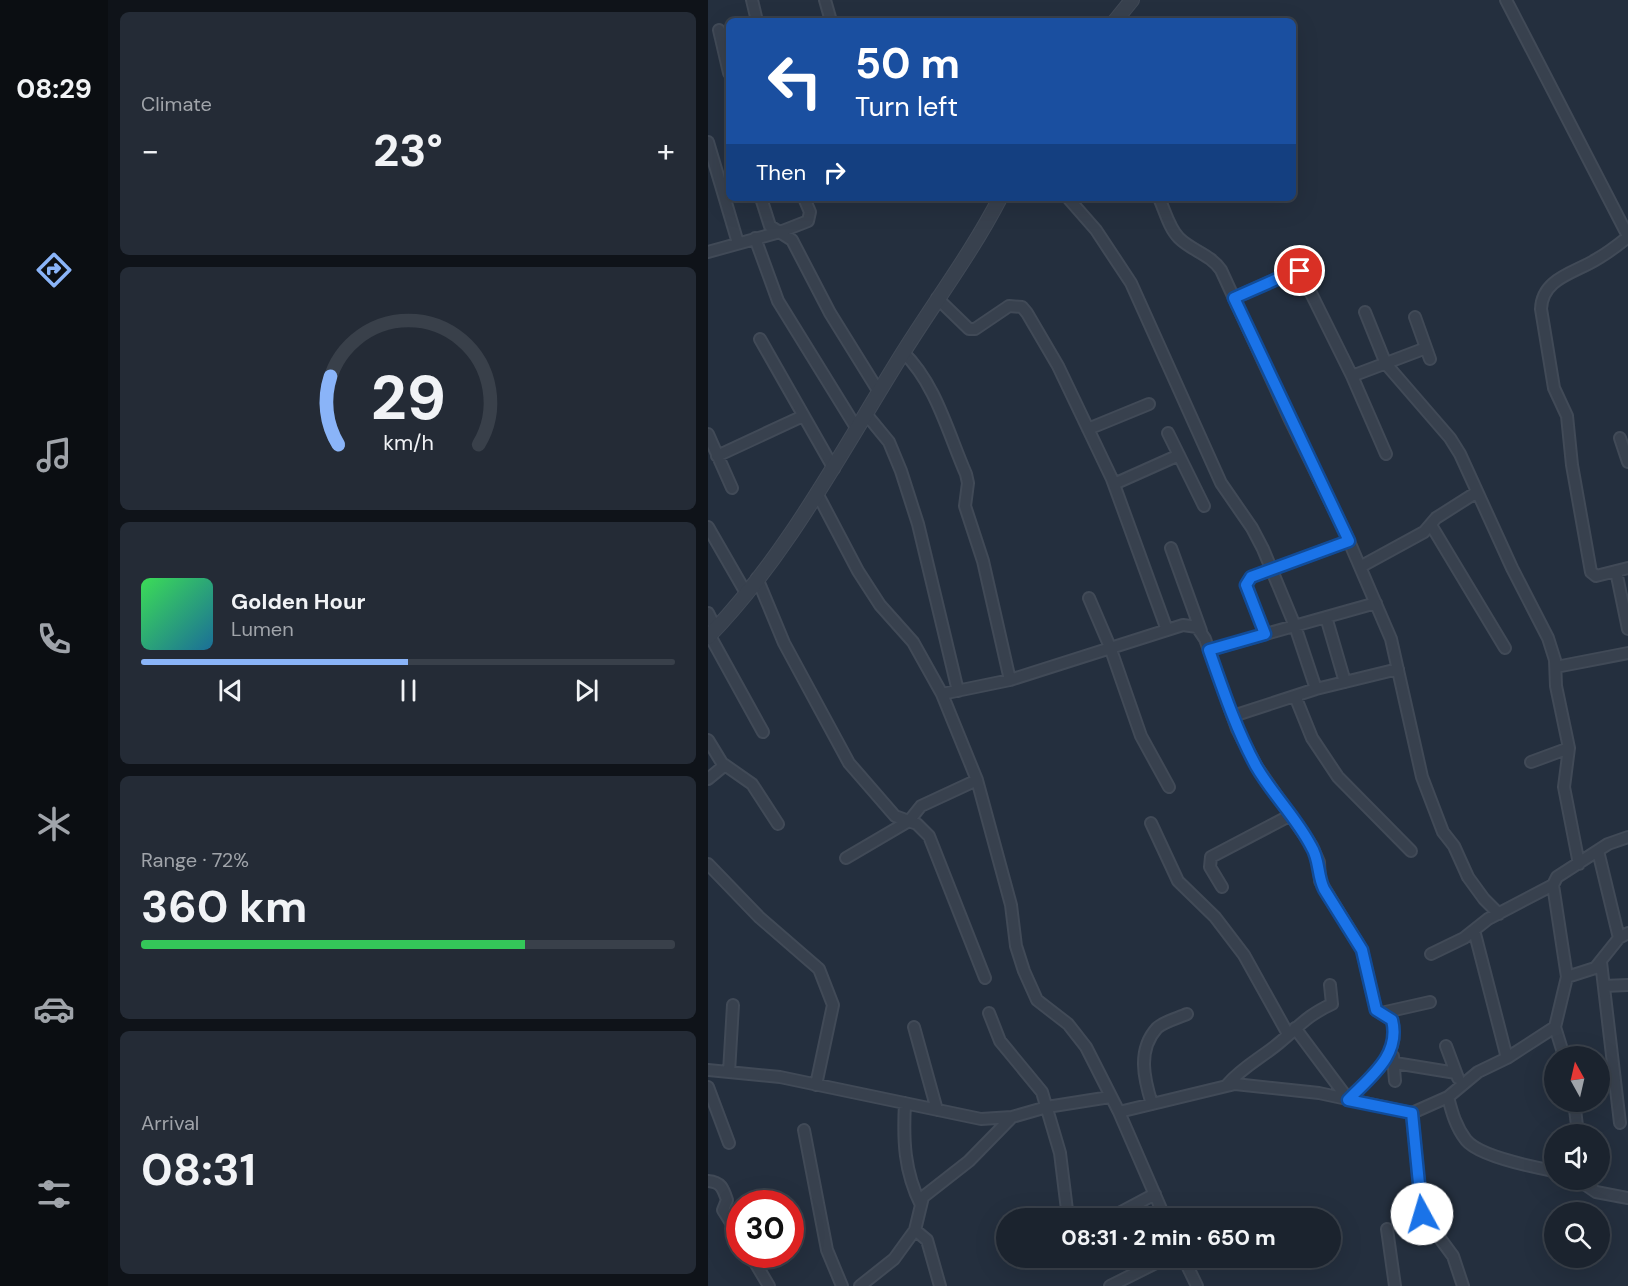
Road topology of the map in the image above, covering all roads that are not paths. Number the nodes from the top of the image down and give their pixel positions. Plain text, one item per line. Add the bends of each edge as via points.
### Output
1 (752, 0) edge
2 (825, 0) edge
3 (1132, 0) edge
4 (1506, 0) edge
5 (756, 18) edge
6 (830, 18) edge
7 (1117, 18) edge
8 (719, 30) dead end
9 (726, 60) edge
10 (708, 142) edge
11 (762, 201) edge
12 (805, 201) edge
13 (998, 201) edge
14 (1071, 201) edge
15 (1160, 201) edge
16 (1624, 221) edge
17 (780, 232) junction
18 (1628, 237) edge
19 (755, 238) junction
20 (738, 243) junction
21 (708, 252) edge
22 (937, 298) junction
23 (1234, 298) junction
24 (1365, 312) dead end
25 (1415, 317) dead end
26 (760, 339) dead end
27 (1426, 348) junction
28 (903, 352) junction
29 (1430, 359) dead end
30 (1386, 364) junction
31 (1352, 375) junction
32 (879, 392) junction
33 (1149, 404) dead end
34 (866, 414) junction
35 (803, 416) junction
36 (857, 429) junction
37 (1088, 429) junction
38 (1168, 433) dead end
39 (708, 434) edge
40 (1620, 438) dead end
41 (1179, 454) junction
42 (1386, 454) dead end
43 (717, 456) junction
44 (1628, 462) edge
45 (834, 469) junction
46 (1114, 484) junction
47 (732, 488) dead end
48 (1477, 492) junction
49 (818, 495) junction
50 (1204, 506) dead end
51 (1431, 525) junction
52 (708, 527) edge
53 (1349, 541) junction
54 (1171, 548) dead end
55 (1360, 567) junction
56 (1628, 568) edge
57 (1272, 570) junction
58 (1616, 571) junction
59 (757, 578) junction
60 (746, 593) junction
61 (1089, 598) dead end
62 (1376, 603) junction
63 (708, 613) edge
64 (1326, 617) junction
65 (1295, 626) junction
66 (1628, 629) edge
67 (1167, 630) junction
68 (1201, 632) junction
69 (711, 634) edge
70 (1265, 634) junction
71 (1110, 647) junction
72 (1504, 648) dead end
73 (1209, 650) junction
74 (1628, 653) edge
75 (1556, 667) junction
76 (1398, 669) junction
77 (1010, 680) junction
78 (1345, 682) junction
79 (1316, 689) junction
80 (958, 691) junction
81 (942, 694) junction
82 (1295, 696) junction
83 (1233, 716) junction
84 (763, 732) dead end
85 (708, 740) edge
86 (1569, 748) junction
87 (1531, 762) dead end
88 (726, 765) junction
89 (708, 779) edge
90 (977, 780) junction
91 (1169, 787) dead end
92 (1291, 815) junction
93 (909, 821) junction
94 (1151, 823) dead end
95 (778, 824) dead end
96 (1628, 837) edge
97 (1411, 851) dead end
98 (1598, 851) junction
99 (846, 858) dead end
100 (708, 864) edge
101 (1579, 864) junction
102 (1553, 885) junction
103 (1222, 887) dead end
104 (1499, 914) junction
105 (1474, 930) junction
106 (1623, 936) edge
107 (1431, 954) dead end
108 (1601, 962) junction
109 (1567, 977) junction
110 (985, 978) dead end
111 (1330, 985) dead end
112 (1628, 985) edge
113 (1604, 986) junction
114 (1430, 1002) dead end
115 (733, 1005) dead end
116 (988, 1013) dead end
117 (1381, 1013) junction
118 (1186, 1014) dead end
119 (914, 1027) dead end
120 (1555, 1027) junction
121 (1291, 1031) junction
122 (1446, 1046) dead end
123 (1561, 1046) edge
124 (1392, 1050) junction
125 (1507, 1058) junction
126 (1395, 1063) junction
127 (708, 1070) edge
128 (729, 1072) junction
129 (1458, 1079) junction
130 (1395, 1081) dead end
131 (816, 1085) junction
132 (1227, 1086) junction
133 (708, 1087) edge
134 (1110, 1097) junction
135 (1448, 1097) junction
136 (1348, 1100) junction
137 (905, 1103) junction
138 (1152, 1104) junction
139 (1047, 1107) junction
140 (937, 1110) junction
141 (1119, 1112) junction
142 (1412, 1113) junction
143 (1012, 1117) junction
144 (1620, 1123) dead end
145 (804, 1130) dead end
146 (729, 1143) dead end
147 (1544, 1169) edge
148 (708, 1181) edge
149 (1593, 1190) edge
150 (1155, 1194) junction
151 (1628, 1197) edge
152 (726, 1198) edge
153 (921, 1205) junction
154 (1067, 1208) edge
155 (1129, 1208) edge
156 (1161, 1208) edge
157 (1387, 1229) dead end
158 (915, 1230) junction
159 (758, 1268) edge
160 (1147, 1268) edge
161 (1188, 1268) edge
162 (1115, 1285) edge
163 (769, 1286) edge
164 (842, 1286) edge
165 (860, 1286) edge
166 (940, 1286) edge
167 (1197, 1286) edge
168 (1395, 1286) edge
169 (1462, 1286) edge

1 - 5 street
2 - 6 street
3 - 7 street
4 - 16 street
8 - 9 street
10 - 20 street
11 - 17 street via 770,226
12 - 17 street via 810,212 808,221
13 - 22 street
14 - 57 street via 1122,266 1221,483 1252,528
15 - 23 street via 1179,238 1216,262
16 - 18 street
17 - 19 street
17 - 32 street via 792,240 830,313
18 - 58 street via 1597,260 1560,277 1541,298 1554,388 1567,416 1591,572 1596,576
19 - 20 street
19 - 36 street via 778,301
20 - 21 street
22 - 28 street
22 - 37 street via 969,329 1010,306 1022,307 1058,366
23 - 31 street via 1300,271
23 - 53 street
24 - 30 street
25 - 27 street
26 - 35 street
27 - 29 street
27 - 30 street
28 - 32 street
28 - 77 street via 927,381 966,474 965,506
30 - 31 street
30 - 48 street via 1450,438
31 - 42 street
32 - 34 street
33 - 37 street
34 - 36 street
34 - 80 street via 889,442 901,471 918,524
35 - 43 street
35 - 45 street
36 - 45 street
37 - 46 street
38 - 41 street
39 - 43 street
40 - 44 street
41 - 46 street
41 - 50 street
43 - 47 street
45 - 49 street
46 - 67 street
48 - 51 street
48 - 75 street via 1548,638
49 - 59 street
49 - 81 street via 858,571 880,605 914,642
51 - 55 street
51 - 72 street
52 - 60 street
53 - 55 street
53 - 57 street
54 - 68 street
55 - 62 street
56 - 58 street
57 - 65 street
57 - 70 street via 1251,577 1246,585
58 - 66 street
59 - 60 street
59 - 93 street via 784,643 849,762 895,816
60 - 69 street
61 - 71 street
62 - 64 street
62 - 76 street
63 - 69 street
64 - 65 street
64 - 78 street
65 - 70 street
65 - 79 street
67 - 68 street via 1192,625
67 - 71 street
68 - 73 street
69 - 84 street
70 - 73 street
71 - 77 street
71 - 91 street via 1141,736
73 - 83 street
74 - 75 street
75 - 86 street
76 - 78 street
76 - 104 street via 1422,777 1443,832 1468,877
77 - 80 street
78 - 79 street
79 - 82 street
80 - 81 street
81 - 90 street
82 - 83 street
82 - 97 street via 1312,738 1338,777
83 - 92 street via 1257,767
85 - 88 street
86 - 87 street
86 - 101 street via 1564,787
88 - 89 street
88 - 95 street via 752,784
90 - 93 street via 921,806
90 - 134 street via 1011,905 1023,971 1037,1000 1078,1036
92 - 103 street via 1211,857 1210,867
92 - 117 street via 1319,862 1324,889 1362,950 1374,1002
93 - 99 street
93 - 110 street via 929,836
94 - 121 street via 1178,881 1215,917 1244,955
96 - 98 street
98 - 101 street
98 - 106 street
100 - 131 street via 759,917 819,969 833,1005
101 - 102 street via 1557,877
102 - 104 street
102 - 109 street
104 - 105 street
105 - 107 street
105 - 125 street
106 - 108 street
108 - 109 street via 1595,968
108 - 113 street
109 - 120 street
111 - 121 street via 1332,1004 1308,1016
112 - 113 street
113 - 144 street
114 - 117 street
115 - 128 street
116 - 139 street via 1000,1041 1042,1092
117 - 124 street via 1392,1020
118 - 138 street via 1158,1027 1145,1050 1143,1077
119 - 140 street
120 - 123 street
120 - 125 street
121 - 132 street via 1240,1070
121 - 136 street
122 - 129 street
124 - 126 street
124 - 136 street
125 - 129 street
126 - 129 street
126 - 130 street
127 - 128 street
128 - 131 street
129 - 135 street
131 - 137 street
132 - 136 street via 1319,1093
132 - 138 street
133 - 146 street
134 - 139 street
134 - 141 street
135 - 142 street
135 - 147 street via 1454,1119 1468,1142 1515,1164
136 - 142 street
137 - 140 street
137 - 153 street via 904,1156
138 - 141 street
139 - 143 street
139 - 154 street via 1060,1153
140 - 143 street via 981,1119
141 - 150 street
142 - 169 street via 1422,1214 1453,1256
143 - 153 street via 969,1161 922,1197
145 - 164 street via 826,1250
148 - 152 street via 721,1185
149 - 151 street
150 - 155 street
150 - 156 street
153 - 158 street
157 - 168 street
158 - 165 street via 894,1259
158 - 166 street via 927,1240
159 - 163 street
160 - 162 street
161 - 167 street

